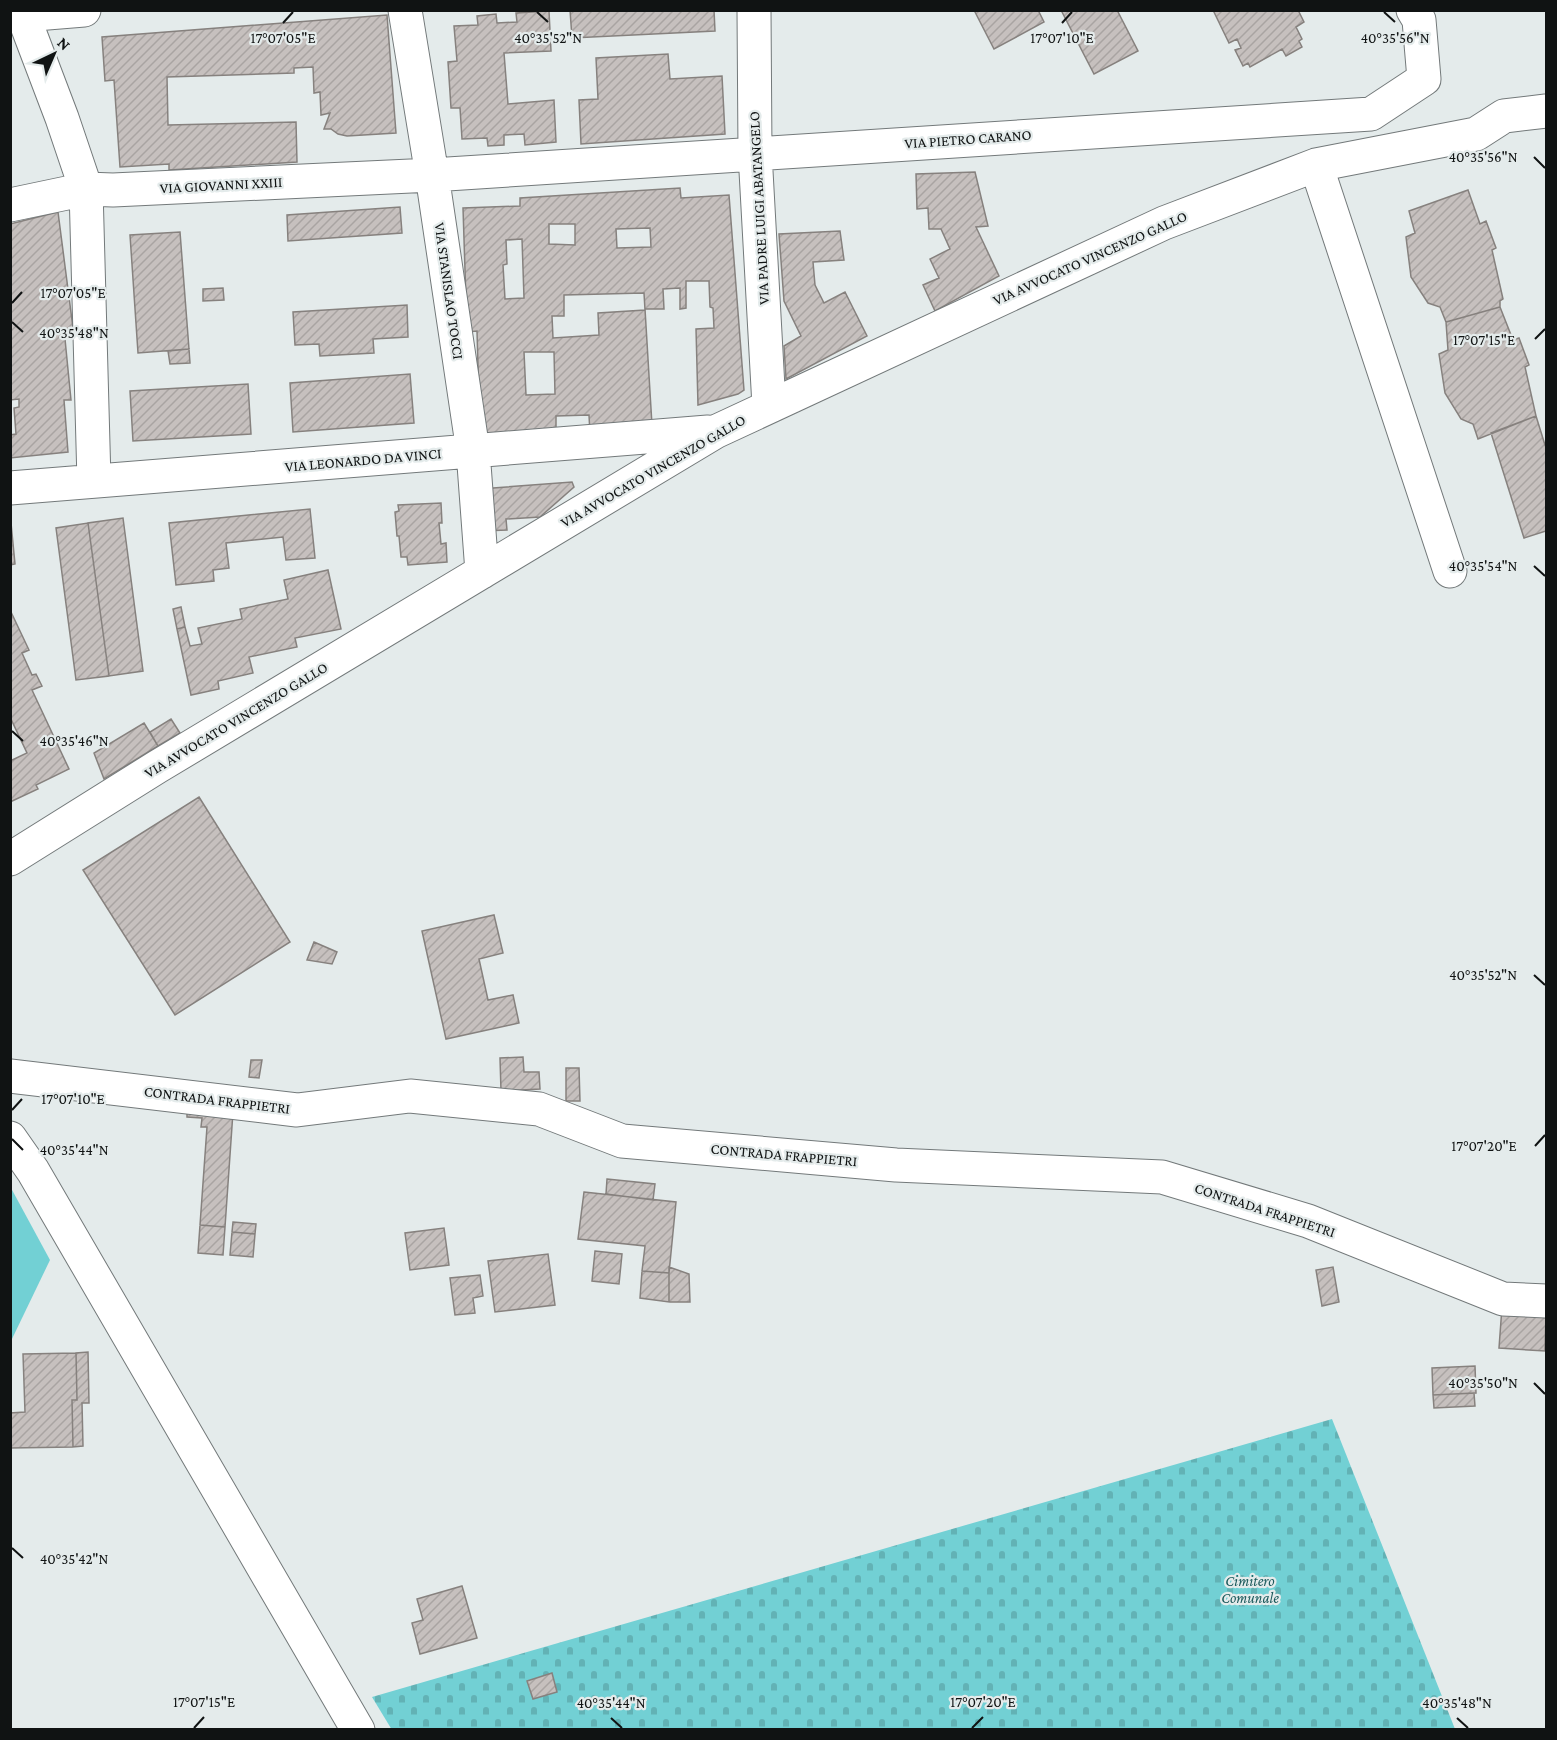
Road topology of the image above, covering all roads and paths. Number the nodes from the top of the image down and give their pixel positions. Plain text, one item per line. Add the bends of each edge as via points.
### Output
1 (84, 10) edge
2 (405, 10) edge
3 (754, 10) edge
4 (1413, 10) edge
5 (22, 13) edge
6 (1546, 111) edge
7 (755, 153) junction
8 (1316, 165) junction
9 (432, 175) junction
10 (86, 189) junction
11 (10, 204) edge
12 (769, 406) junction
13 (715, 432) junction
14 (472, 451) junction
15 (94, 481) junction
16 (10, 488) edge
17 (1450, 571) dead end
18 (482, 572) junction
19 (10, 859) edge
20 (10, 1076) edge
21 (10, 1138) edge
22 (1546, 1301) edge
23 (358, 1730) edge

1 - 5 street
2 - 9 street, VIA STANISLAO TOCCI
3 - 7 street, VIA PADRE LUIGI ABATANGELO
4 - 7 street, VIA PIETRO CARANO via 1419,20 1424,79 1371,114
5 - 10 street
6 - 8 street, VIA AVVOCATO VINCENZO GALLO via 1504,116 1476,134
7 - 9 street, VIA PIETRO CARANO
7 - 12 street, VIA PADRE LUIGI ABATANGELO
8 - 12 street, VIA AVVOCATO VINCENZO GALLO via 1164,223
8 - 17 street
9 - 10 street, VIA GIOVANNI XXIII
9 - 14 street, VIA STANISLAO TOCCI
10 - 11 street, VIA GIOVANNI XXIII
10 - 15 street
12 - 13 street, VIA AVVOCATO VINCENZO GALLO
13 - 14 street, VIA LEONARDO DA VINCI
13 - 18 street, VIA AVVOCATO VINCENZO GALLO
14 - 15 street, VIA LEONARDO DA VINCI
14 - 18 street, VIA STANISLAO TOCCI
15 - 16 street, VIA LEONARDO DA VINCI
18 - 19 street, VIA AVVOCATO VINCENZO GALLO
20 - 22 street, CONTRADA FRAPPIETRI via 297,1110 410,1096 539,1109 622,1141 896,1165 1162,1177 1308,1221 1503,1299
21 - 23 street via 33,1171

